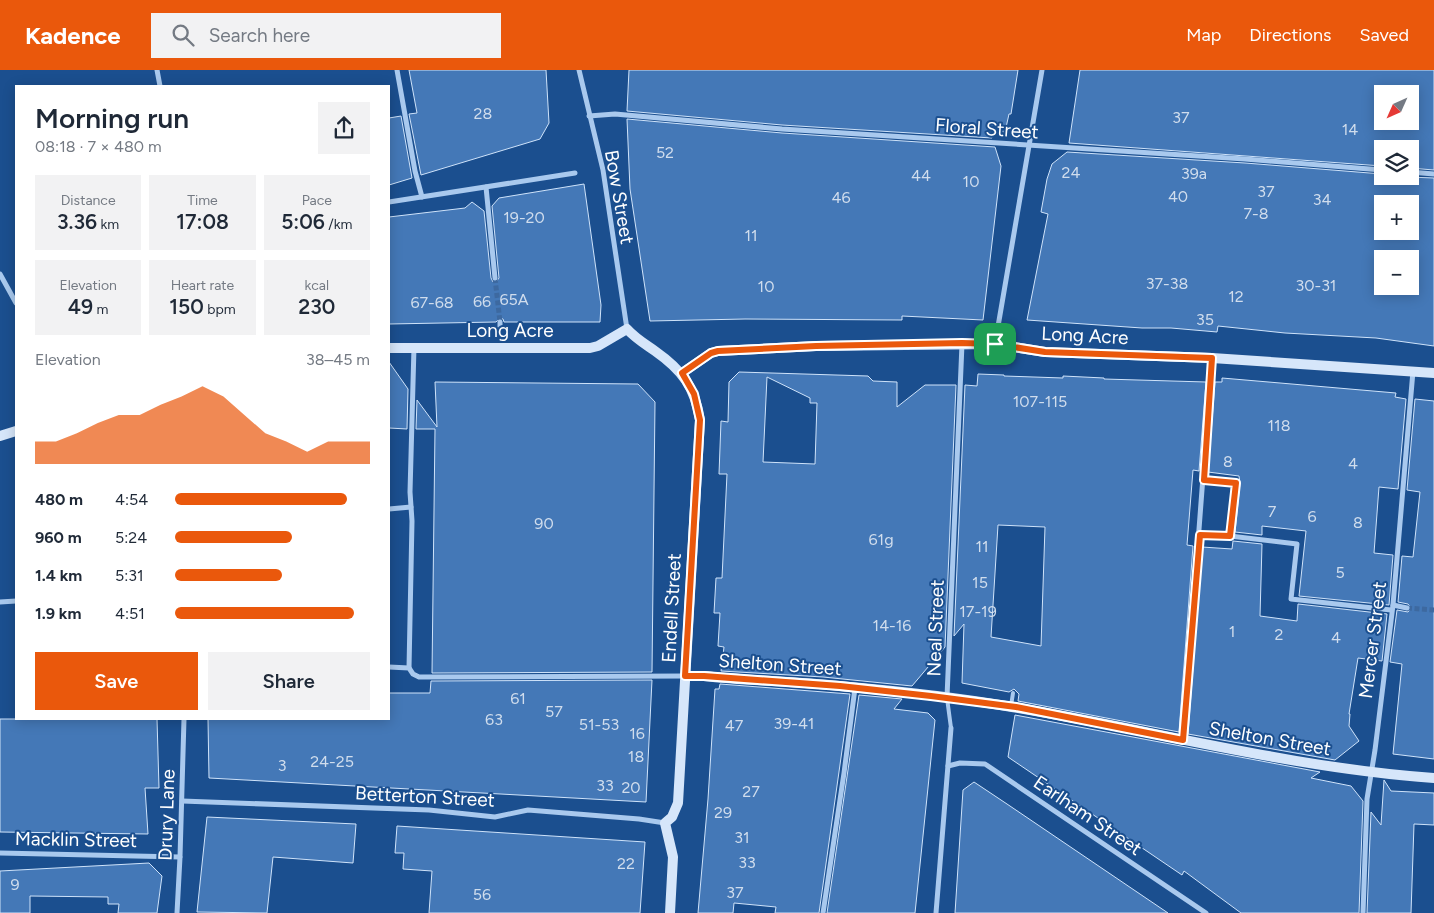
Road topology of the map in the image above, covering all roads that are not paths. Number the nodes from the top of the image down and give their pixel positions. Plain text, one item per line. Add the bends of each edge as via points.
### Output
1 (157, 70) edge
2 (397, 70) edge
3 (579, 70) edge
4 (1042, 70) edge
5 (160, 85) edge
6 (589, 116) junction
7 (1029, 146) junction
8 (1374, 169) edge
9 (575, 173) dead end
10 (1419, 173) edge
11 (1434, 174) edge
12 (486, 186) junction
13 (422, 197) junction
14 (390, 202) edge
15 (0, 274) edge
16 (495, 278) tunnel mouth
17 (15, 301) edge
18 (627, 330) junction
19 (962, 343) junction
20 (995, 344) junction
21 (414, 347) junction
22 (390, 348) edge
23 (1212, 358) junction
24 (1413, 371) junction
25 (682, 373) junction
26 (1434, 374) edge
27 (15, 431) edge
28 (0, 436) edge
29 (1204, 480) junction
30 (411, 507) junction
31 (390, 510) edge
32 (1200, 535) junction
33 (1230, 536) junction
34 (15, 600) edge
35 (0, 602) edge
36 (1392, 607) junction
37 (1407, 608) tunnel mouth
38 (390, 666) edge
39 (409, 668) junction
40 (685, 676) junction
41 (855, 687) junction
42 (1013, 693) dead end
43 (947, 698) junction
44 (1011, 706) junction
45 (184, 720) edge
46 (951, 728) joint
47 (1183, 740) junction
48 (948, 766) junction
49 (1371, 773) junction
50 (1434, 778) edge
51 (182, 801) junction
52 (665, 823) junction
53 (0, 853) edge
54 (180, 857) junction
55 (177, 913) edge
56 (670, 913) edge
57 (823, 913) edge
58 (936, 913) edge
59 (1206, 913) edge
60 (1363, 913) edge

1 - 5 street
2 - 13 street
3 - 6 street, Bow Street
4 - 7 street
6 - 7 street, Floral Street via 615,114
6 - 18 street, Bow Street via 602,170
7 - 8 street, Floral Street via 1245,158
7 - 20 street
9 - 12 street
10 - 11 street
12 - 13 street
12 - 16 street
13 - 14 street
15 - 17 street
18 - 21 main road, Long Acre via 590,348
18 - 25 main road, Endell Street
19 - 20 main road, Long Acre
19 - 25 main road, Long Acre via 718,351
19 - 43 street, Neal Street
20 - 23 main road, Long Acre via 1045,352
21 - 22 main road, Long Acre
21 - 30 street
23 - 24 main road, Long Acre
23 - 29 street
24 - 26 main road, Long Acre
24 - 36 street, Mercer Street
25 - 40 main road, Endell Street via 694,394 700,420
27 - 28 main road
29 - 32 street
29 - 33 street via 1236,483
30 - 31 street
30 - 39 street
32 - 33 street
32 - 47 street
33 - 36 street via 1297,544 1291,599
34 - 35 street
36 - 37 street
36 - 49 street, Mercer Street
38 - 39 street, Shelton Street
39 - 40 street, Shelton Street via 419,676
40 - 41 main road, Shelton Street
40 - 52 main road, Endell Street via 678,803 672,817
41 - 43 main road, Shelton Street
41 - 57 street
42 - 44 lane
43 - 44 main road, Shelton Street
43 - 46 lane, Neal Street
44 - 47 main road, Shelton Street
45 - 51 street, Drury Lane
46 - 48 street, Neal Street
47 - 49 main road, Shelton Street
48 - 58 street, Neal Street
48 - 59 street, Earlham Street via 985,764
49 - 50 main road, Shelton Street
49 - 60 street, Mercer Street via 1367,799
51 - 52 street, Betterton Street via 429,810 495,817 528,810
51 - 54 street, Drury Lane
52 - 56 main road via 673,857
53 - 54 street, Macklin Street
54 - 55 street, Drury Lane

